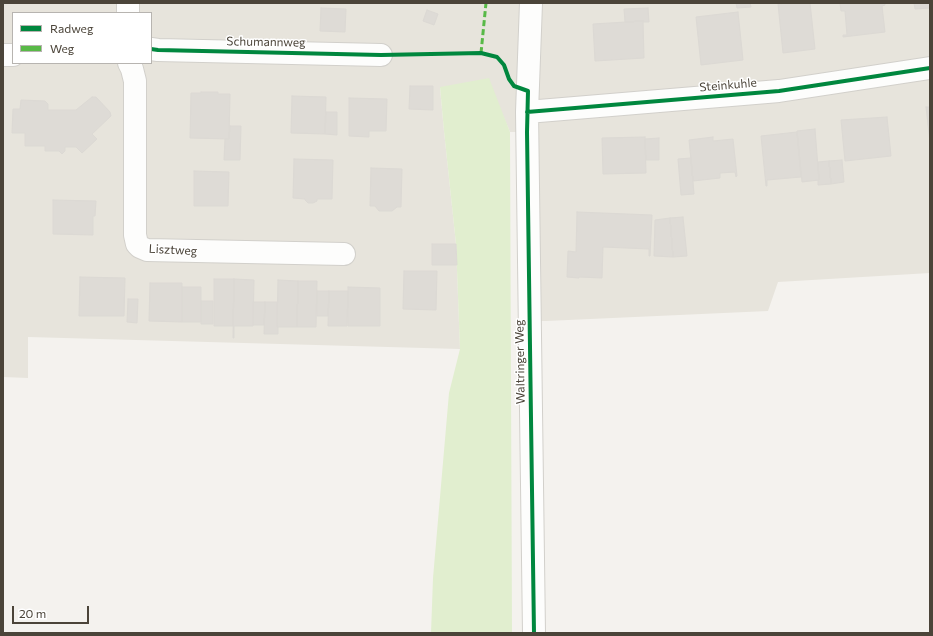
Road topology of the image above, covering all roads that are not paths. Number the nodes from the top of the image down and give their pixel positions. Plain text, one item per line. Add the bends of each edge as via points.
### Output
1 (531, 3) edge
2 (152, 49) edge
3 (381, 55) dead end
4 (130, 64) edge
5 (930, 68) edge
6 (527, 112) junction
7 (344, 254) dead end
8 (534, 633) edge

1 - 6 street, Waltringer Weg
2 - 3 street, Schumannweg
4 - 7 street, Lisztweg via 135,81 135,235 140,248
5 - 6 street, Steinkuhle via 779,91
6 - 8 street, Waltringer Weg

